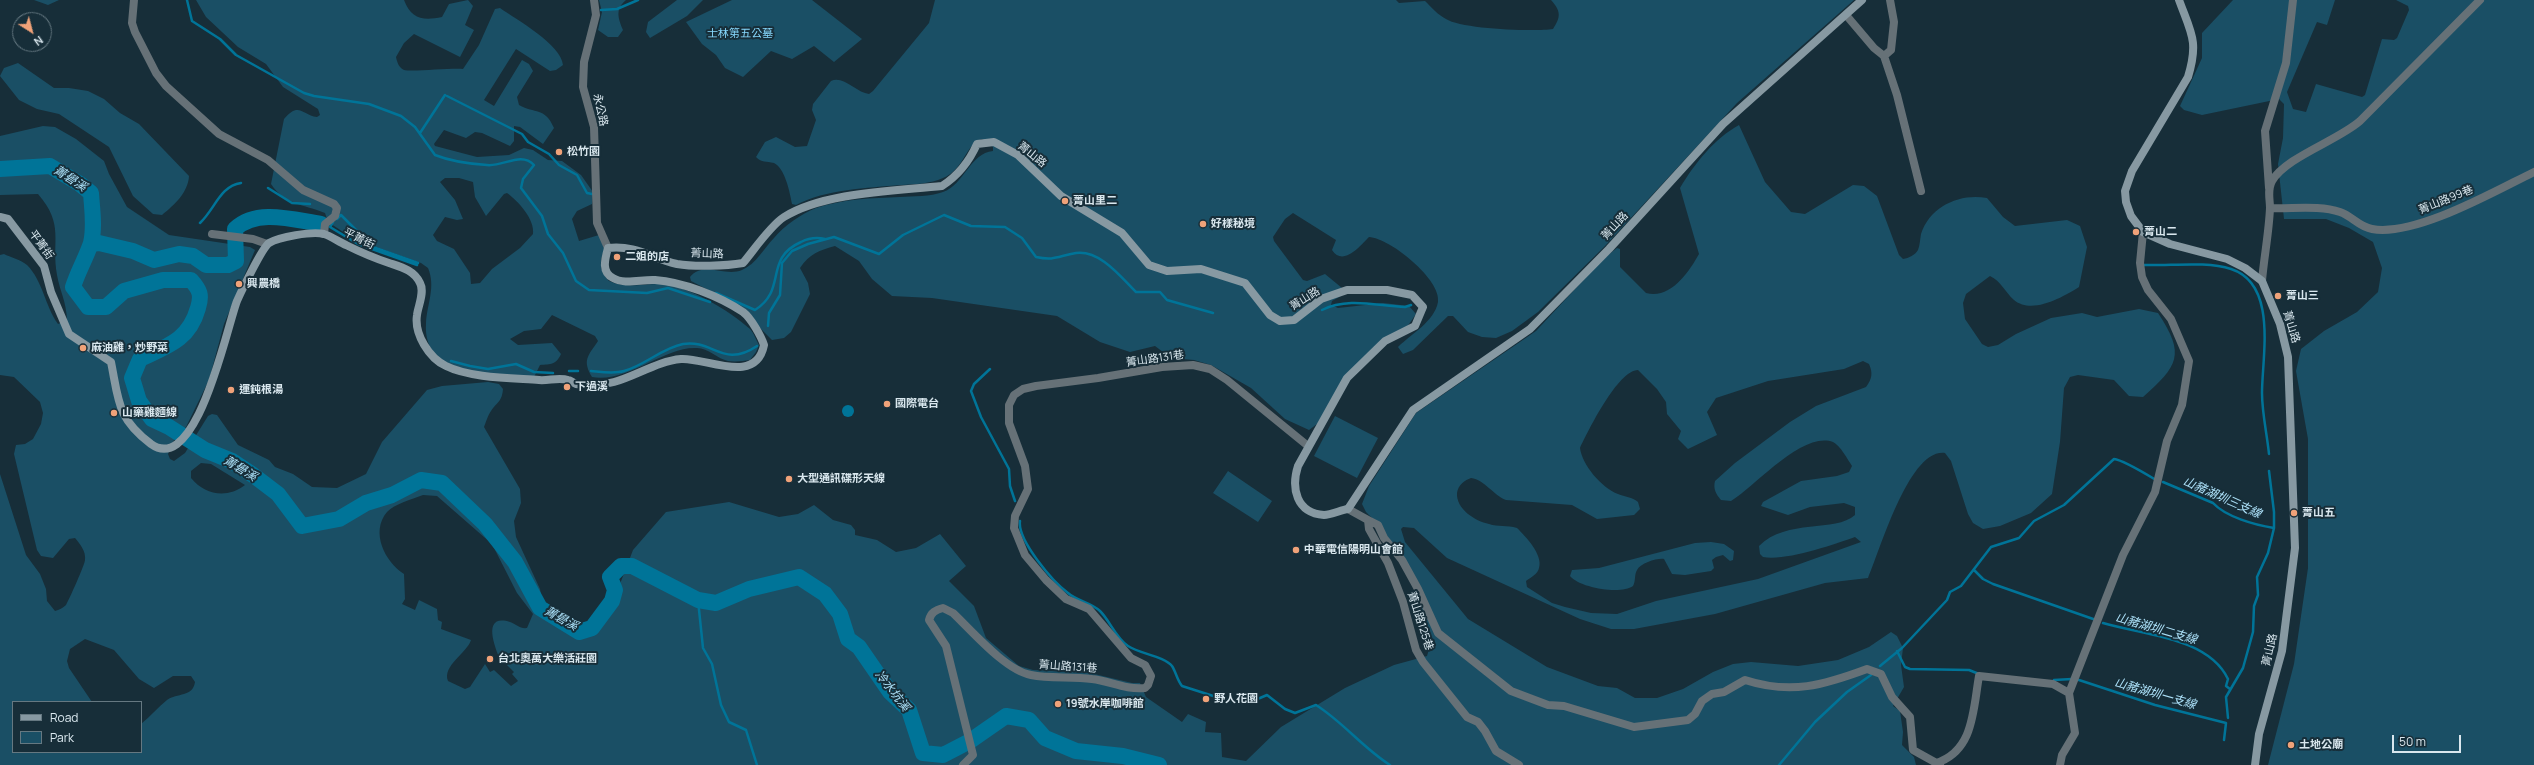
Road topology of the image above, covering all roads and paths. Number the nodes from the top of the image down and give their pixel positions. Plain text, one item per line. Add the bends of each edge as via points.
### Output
1 (134, 0) edge
2 (594, 0) edge
3 (1862, 0) edge
4 (1890, 0) edge
5 (2179, 0) edge
6 (2293, 0) edge
7 (2480, 0) edge
8 (1846, 15) junction
9 (1884, 56) junction
10 (2534, 172) edge
11 (2269, 188) junction
12 (1921, 191) dead end
13 (2270, 208) junction
14 (0, 217) edge
15 (2143, 232) junction
16 (212, 234) dead end
17 (324, 234) junction
18 (267, 244) junction
19 (608, 248) junction
20 (2262, 281) junction
21 (1308, 446) junction
22 (1348, 509) junction
23 (1368, 520) junction
24 (2069, 693) junction
25 (1938, 764) edge
26 (962, 765) edge
27 (1519, 765) edge
28 (2060, 765) edge
29 (2255, 765) edge

1 - 17 street via 132,23 135,32 156,73 166,86 219,134 268,160 303,190 334,204 335,216 325,224
2 - 19 street, 永公路 via 596,15 584,62 583,87 594,127 596,223
3 - 8 street, 菁山路
4 - 9 street via 1894,22 1891,50
5 - 15 street, 菁山路 via 2195,44 2193,61 2188,77 2132,171 2125,191 2131,216
6 - 11 street via 2286,63 2265,131
7 - 11 street via 2349,131 2310,151 2281,171
8 - 9 street
8 - 22 street, 菁山路 via 1723,124 1614,244 1530,329 1413,410 1359,496
9 - 12 street via 1897,95
10 - 13 street, 菁山路99巷 via 2436,218 2394,230 2372,230 2357,224 2341,212 2330,210
11 - 13 street
13 - 20 street
14 - 18 street, 平菁街 via 8,219 44,266 51,292 69,334 111,362 124,417 135,431 155,446 167,449 177,445 204,406 237,302
15 - 20 street, 菁山路 via 2170,244 2227,259
15 - 24 street via 2140,263 2142,277 2157,305 2171,319 2189,361 2182,405 2167,441 2155,492 2123,555
16 - 18 street via 253,239
17 - 18 street via 282,238
17 - 19 street, 平菁街 via 371,258 412,272 422,289 417,316 420,336 426,347 444,366 484,375 567,380 575,384 613,382 680,359 728,367 751,364 763,351 762,340 744,313 686,284 654,280 620,281 612,278 607,273 604,262
19 - 21 street, 菁山路 via 625,246 678,264 720,266 743,263 783,218 807,206 835,197 942,186 956,177 970,159 977,144 994,142 1018,155 1061,196 1122,233 1149,266 1167,271 1201,269 1244,283 1270,315 1280,321 1294,320 1321,299 1347,290 1387,290 1412,295 1423,307 1415,326 1385,341 1347,378
20 - 29 street, 菁山路 via 2280,324 2288,357 2295,548 2282,650 2259,734
21 - 22 street, 菁山路 via 1293,482 1298,499 1307,510 1324,515
21 - 26 street, 菁山路131巷 via 1227,380 1210,369 1193,365 1162,367 1036,386 1023,389 1014,395 1009,406 1009,423 1025,466 1028,489 1014,516 1014,528 1025,555 1066,599 1089,609 1122,650 1145,665 1150,671 1150,680 1145,688 1126,689 1105,680 1030,675 1016,670 1002,659 953,613 943,608 937,610 930,615 929,620 946,646 952,679 973,755
22 - 23 street
23 - 25 street via 1378,525 1384,538 1402,560 1438,633 1511,691 1548,704 1564,706 1634,727 1688,720 1695,714 1702,701 1745,680 1764,686 1800,688 1834,682 1867,669 1881,674 1892,698 1910,717 1913,750
23 - 27 street, 菁山路125巷 via 1369,530 1385,558 1403,602 1416,650 1423,662 1467,717 1478,722 1496,751
24 - 25 street via 2054,684 1979,676 1970,730 1962,747
24 - 28 street via 2075,733 2062,755

